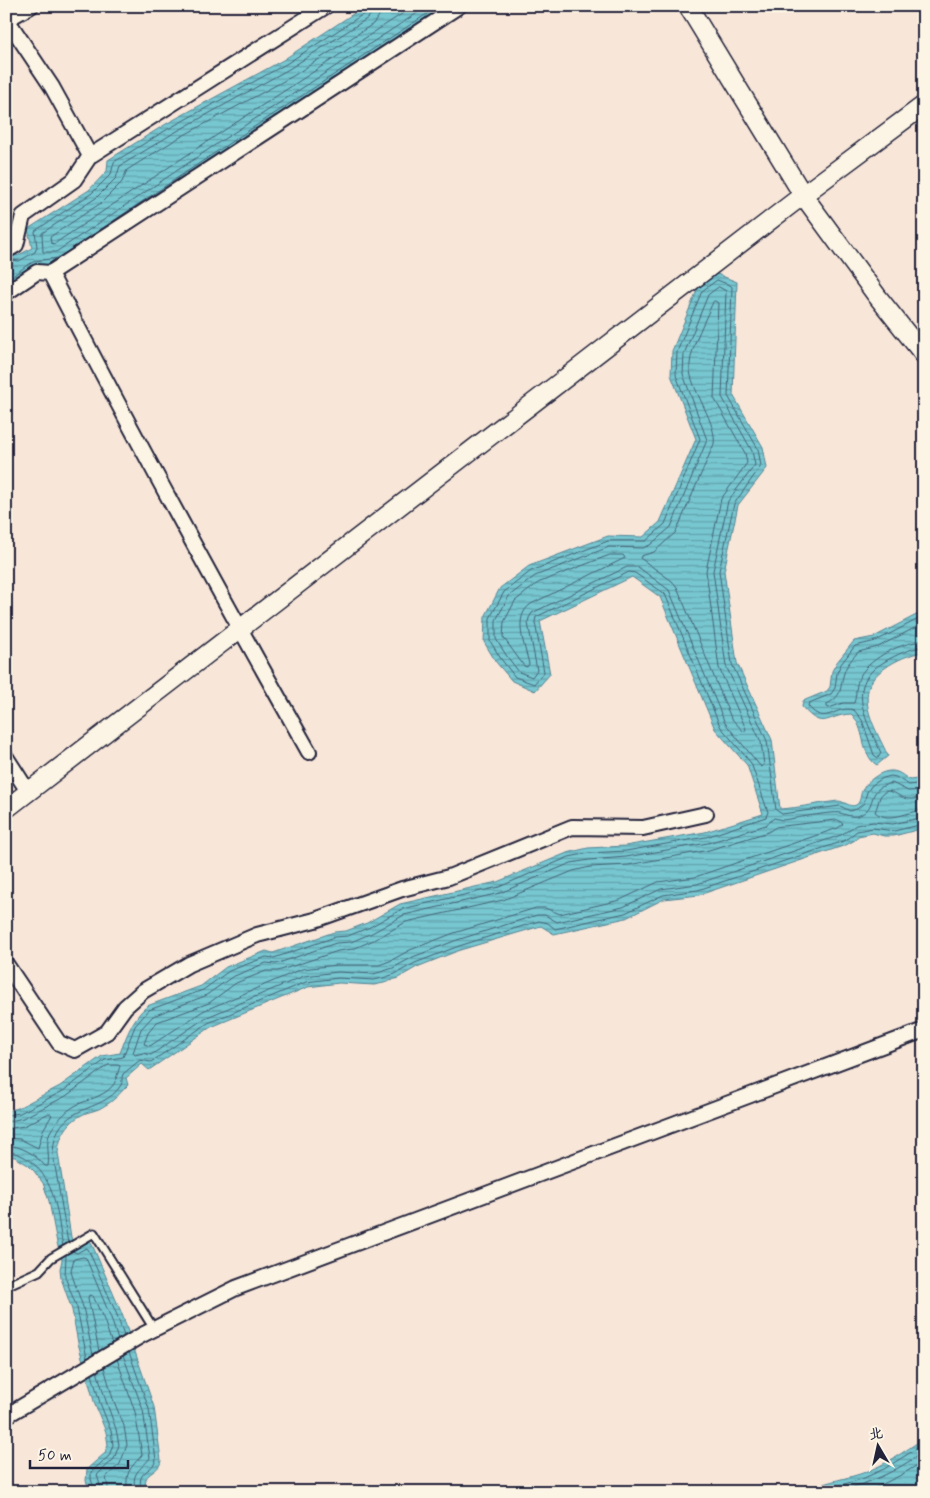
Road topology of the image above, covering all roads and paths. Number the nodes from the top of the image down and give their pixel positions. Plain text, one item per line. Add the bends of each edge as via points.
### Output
1 (31, 6) edge
2 (326, 6) edge
3 (459, 6) edge
4 (688, 6) edge
5 (7, 19) edge
6 (924, 104) edge
7 (90, 156) junction
8 (803, 196) junction
9 (6, 251) edge
10 (50, 273) junction
11 (6, 292) edge
12 (924, 355) edge
13 (240, 630) junction
14 (309, 752) dead end
15 (6, 757) edge
16 (29, 793) junction
17 (6, 809) edge
18 (706, 814) dead end
19 (6, 964) edge
20 (924, 1030) edge
21 (6, 1286) edge
22 (148, 1332) junction
23 (6, 1416) edge

1 - 5 street
2 - 7 street
3 - 10 street
4 - 8 street
5 - 7 street via 52,87
6 - 8 street
7 - 9 street via 74,180 23,216 16,245
8 - 12 street
8 - 13 street
10 - 11 street via 37,272
10 - 13 street
13 - 14 street
13 - 16 street
15 - 16 street
16 - 17 street
18 - 19 street via 643,828 572,827 449,877 257,935 190,964 142,991 125,1007 107,1032 75,1050 59,1044
20 - 22 street via 264,1277
21 - 22 lane via 39,1271 52,1258 94,1233
22 - 23 street

